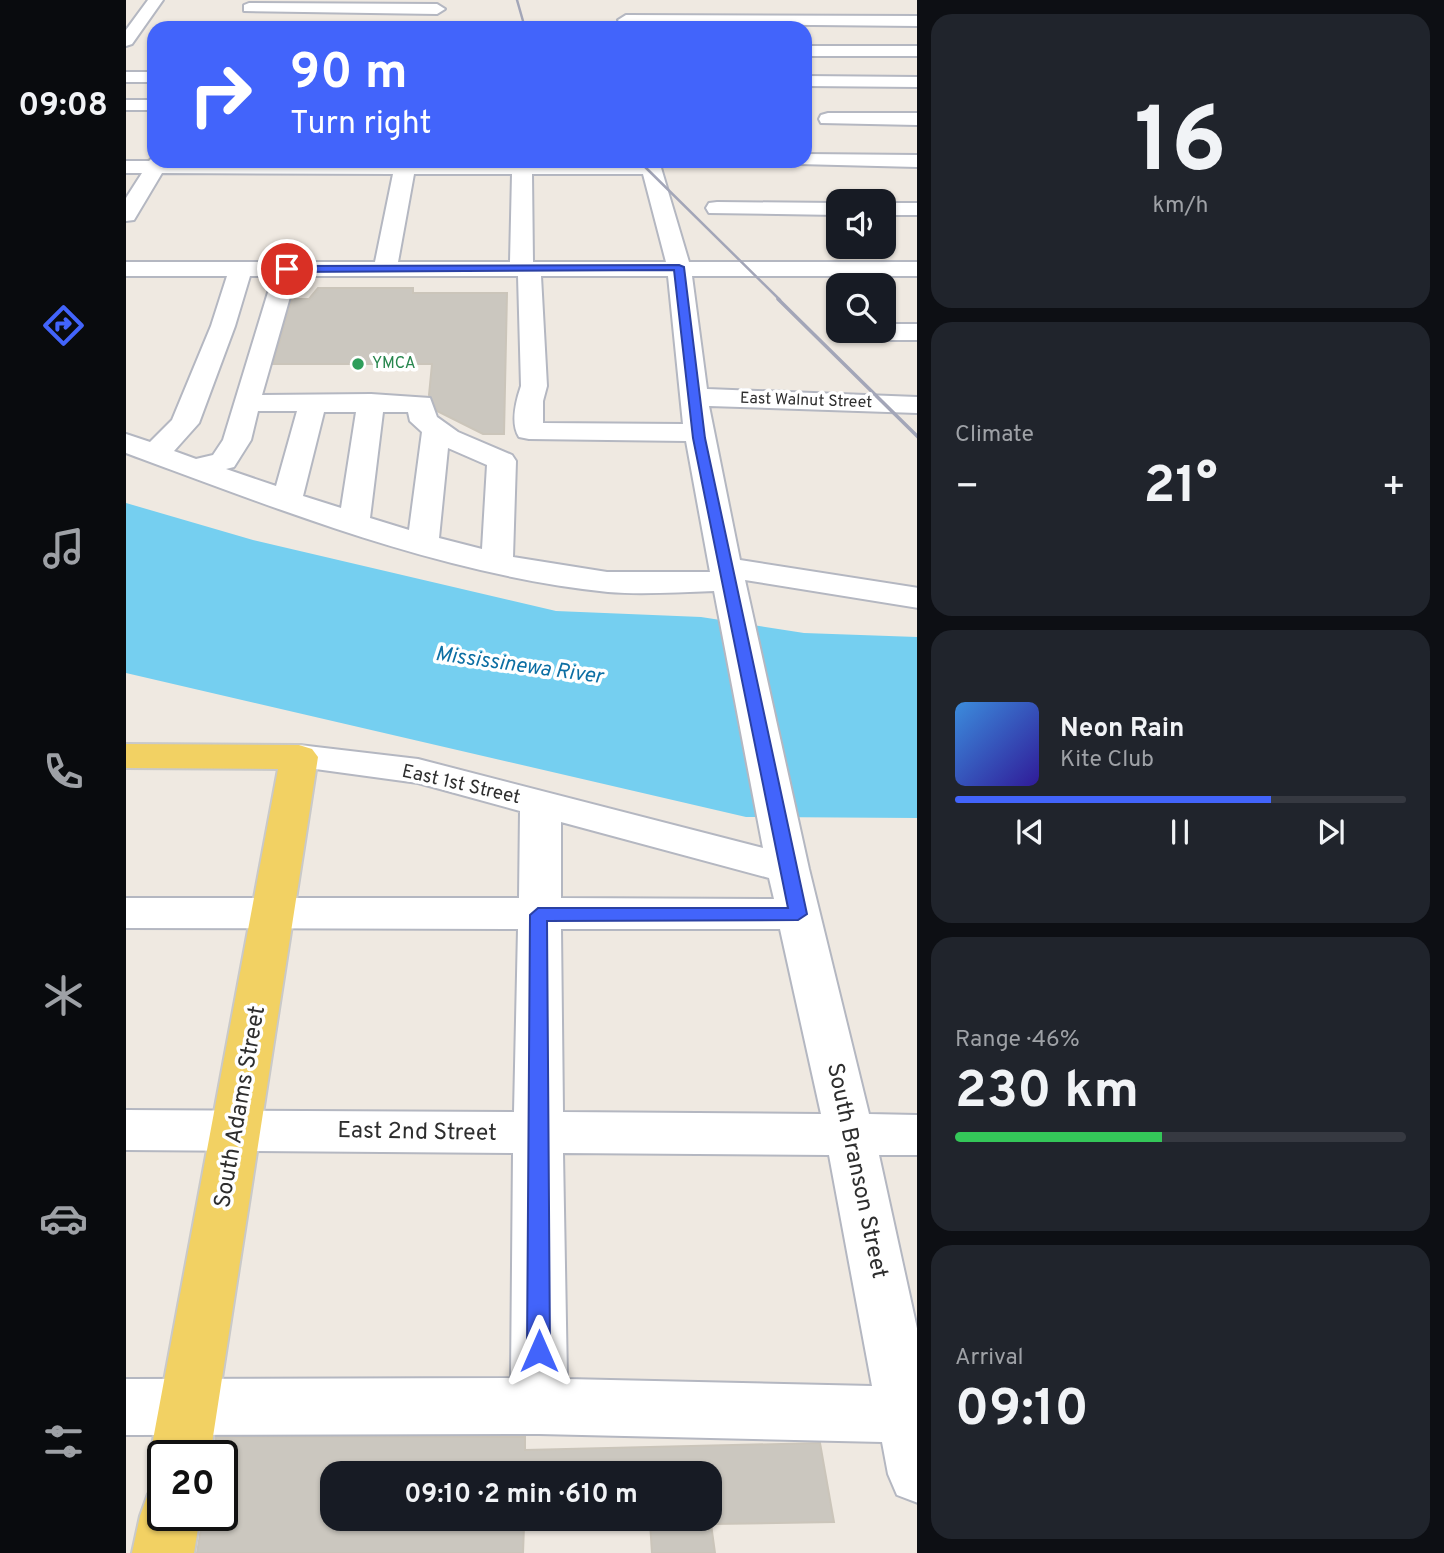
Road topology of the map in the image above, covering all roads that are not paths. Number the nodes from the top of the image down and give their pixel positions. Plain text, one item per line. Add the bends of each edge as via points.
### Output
1 (156, 0) edge
2 (624, 0) edge
3 (719, 0) edge
4 (438, 4) edge
5 (249, 9) edge
6 (341, 10) edge
7 (434, 21) edge
8 (626, 21) edge
9 (728, 21) edge
10 (917, 21) edge
11 (812, 23) edge
12 (126, 41) edge
13 (812, 51) edge
14 (917, 51) edge
15 (126, 76) edge
16 (147, 77) edge
17 (812, 81) edge
18 (917, 82) edge
19 (126, 105) edge
20 (147, 105) edge
21 (828, 119) dead end
22 (917, 119) edge
23 (812, 160) edge
24 (917, 161) edge
25 (147, 165) edge
26 (126, 167) edge
27 (155, 168) edge
28 (404, 168) edge
29 (525, 168) edge
30 (651, 168) edge
31 (717, 208) dead end
32 (826, 209) edge
33 (896, 209) edge
34 (917, 209) edge
35 (126, 215) edge
36 (679, 267) junction
37 (126, 269) edge
38 (287, 269) junction
39 (380, 269) junction
40 (917, 269) edge
41 (240, 270) junction
42 (526, 273) junction
43 (896, 332) edge
44 (917, 332) edge
45 (695, 397) junction
46 (247, 402) junction
47 (313, 402) junction
48 (371, 402) junction
49 (917, 405) edge
50 (436, 429) junction
51 (699, 433) junction
52 (126, 443) edge
53 (155, 454) junction
54 (194, 468) junction
55 (287, 499) junction
56 (354, 522) junction
57 (424, 542) junction
58 (497, 561) junction
59 (729, 580) junction
60 (917, 598) edge
61 (126, 756) edge
62 (299, 757) junction
63 (537, 803) junction
64 (789, 873) junction
65 (273, 913) junction
66 (126, 914) edge
67 (538, 915) junction
68 (126, 1130) edge
69 (237, 1131) junction
70 (538, 1134) junction
71 (917, 1135) edge
72 (850, 1136) junction
73 (128, 1406) edge
74 (539, 1406) junction
75 (906, 1415) junction
76 (185, 1432) edge
77 (917, 1474) edge
78 (167, 1531) edge
79 (163, 1553) edge

1 - 12 street
2 - 8 street
3 - 9 street
4 - 6 street
4 - 7 street
5 - 6 street
10 - 11 street
13 - 14 street
15 - 16 street
17 - 18 street
19 - 20 street
21 - 22 street
23 - 24 street
25 - 26 street
27 - 35 street
28 - 39 street
29 - 42 street
30 - 36 street, South Branson Street
31 - 32 street
33 - 34 street
36 - 40 street
36 - 42 street
36 - 45 street, South Branson Street
37 - 41 street
38 - 39 street
38 - 41 street
38 - 46 street
39 - 42 street via 375,281 387,284
41 - 53 street via 185,423
42 - 51 street via 534,386 529,431
43 - 44 street
45 - 49 street, East Walnut Street
45 - 51 street, South Branson Street
46 - 47 street
46 - 54 street via 237,440 224,461
47 - 48 street
47 - 55 street
48 - 50 street via 420,404 424,421
48 - 56 street
50 - 57 street
50 - 58 street via 502,461
51 - 59 street, South Branson Street
52 - 53 street
53 - 54 street
54 - 55 street
55 - 56 street
56 - 57 street
57 - 58 street
58 - 59 street via 537,572 610,582
59 - 60 street
59 - 64 street, South Branson Street
61 - 62 main road, East 1st Street
62 - 63 street, East 1st Street via 418,771
62 - 65 main road, South Adams Street
63 - 64 street, East 1st Street
63 - 67 street via 541,815
64 - 67 street
64 - 72 street, South Branson Street
65 - 66 street
65 - 67 street
65 - 69 main road, South Adams Street
67 - 70 street
68 - 69 street, East 2nd Street
69 - 70 street, East 2nd Street
69 - 76 main road, South Adams Street
70 - 72 street, East 2nd Street
70 - 74 street
71 - 72 street, East 2nd Street
72 - 75 street, South Branson Street
73 - 76 street
74 - 75 street
74 - 76 street
75 - 77 street, South Branson Street
78 - 79 main road

